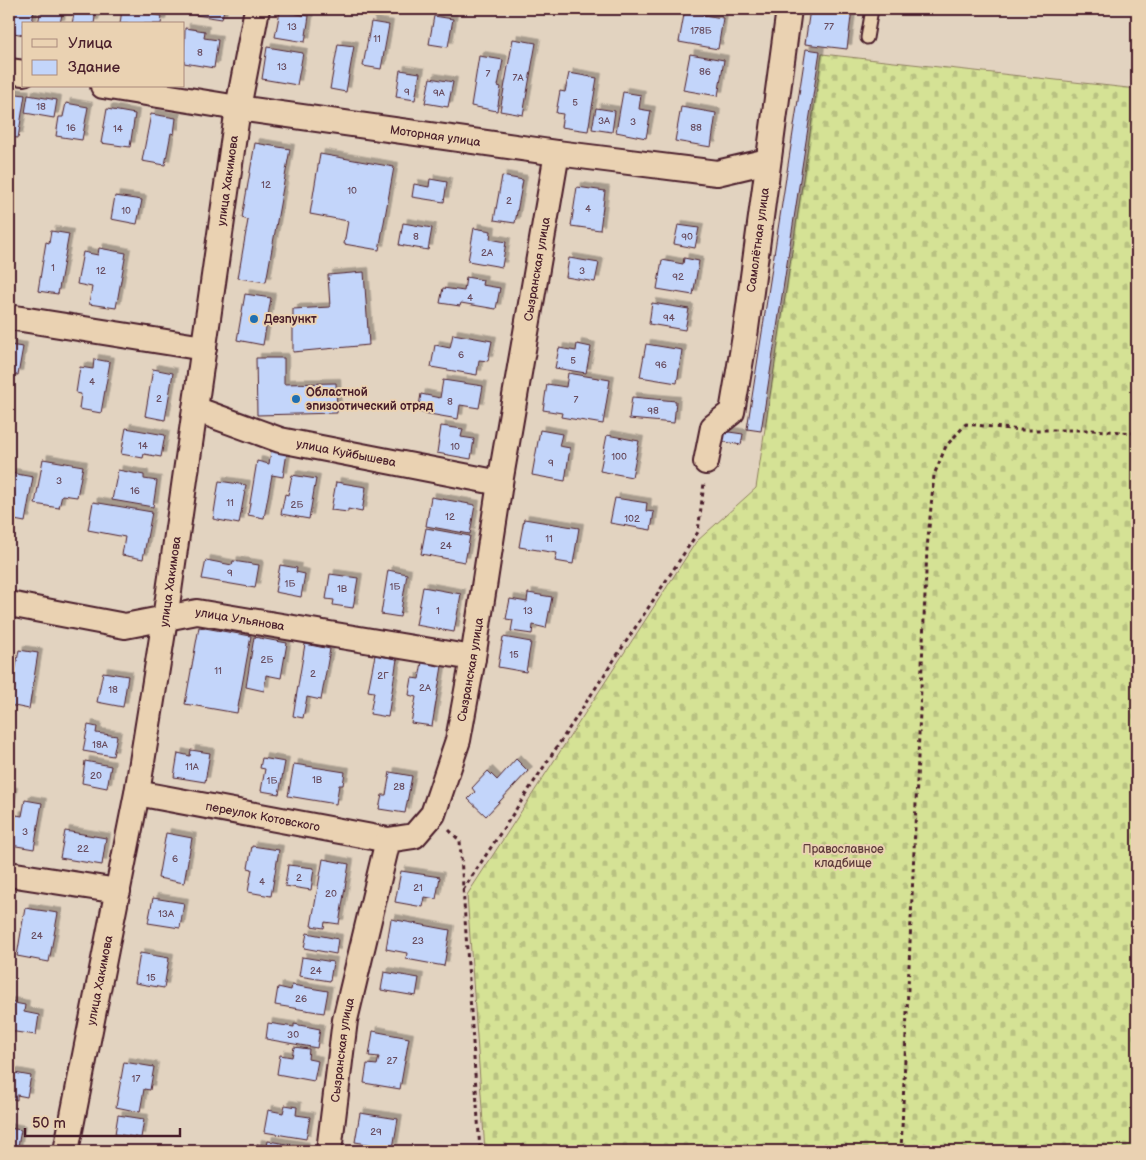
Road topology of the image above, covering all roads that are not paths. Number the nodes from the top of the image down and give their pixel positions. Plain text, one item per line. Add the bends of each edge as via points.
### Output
1 (257, 9) edge
2 (788, 9) edge
3 (872, 9) edge
4 (867, 38) dead end
5 (9, 71) edge
6 (22, 73) edge
7 (115, 88) edge
8 (238, 108) junction
9 (557, 153) junction
10 (768, 161) junction
11 (9, 317) edge
12 (204, 348) junction
13 (195, 409) junction
14 (706, 462) road end
15 (500, 483) junction
16 (9, 604) edge
17 (165, 619) junction
18 (473, 658) junction
19 (136, 793) junction
20 (388, 840) junction
21 (9, 874) edge
22 (118, 891) junction
23 (66, 1151) edge
24 (328, 1151) edge

1 - 8 street, улица Хакимова
2 - 10 street, Самолётная улица
3 - 4 lane
5 - 6 street
7 - 8 street, Моторная улица
8 - 9 street, Моторная улица
8 - 12 street, улица Хакимова
9 - 10 street, Моторная улица via 717,173
9 - 15 street, Сызранская улица
10 - 14 street, Самолётная улица via 732,412 713,427
11 - 12 street
12 - 13 street, улица Хакимова
13 - 15 street, улица Куйбышева via 280,440
13 - 17 street, улица Хакимова
15 - 18 street, Сызранская улица
16 - 17 street, улица Ульянова via 125,626
17 - 18 street, улица Ульянова via 197,612
17 - 19 street, улица Хакимова
18 - 20 street, Сызранская улица via 458,740 433,814 414,836
19 - 20 street, переулок Котовского
19 - 22 street, улица Хакимова
20 - 24 street, Сызранская улица via 345,1020
21 - 22 street
22 - 23 street, улица Хакимова

